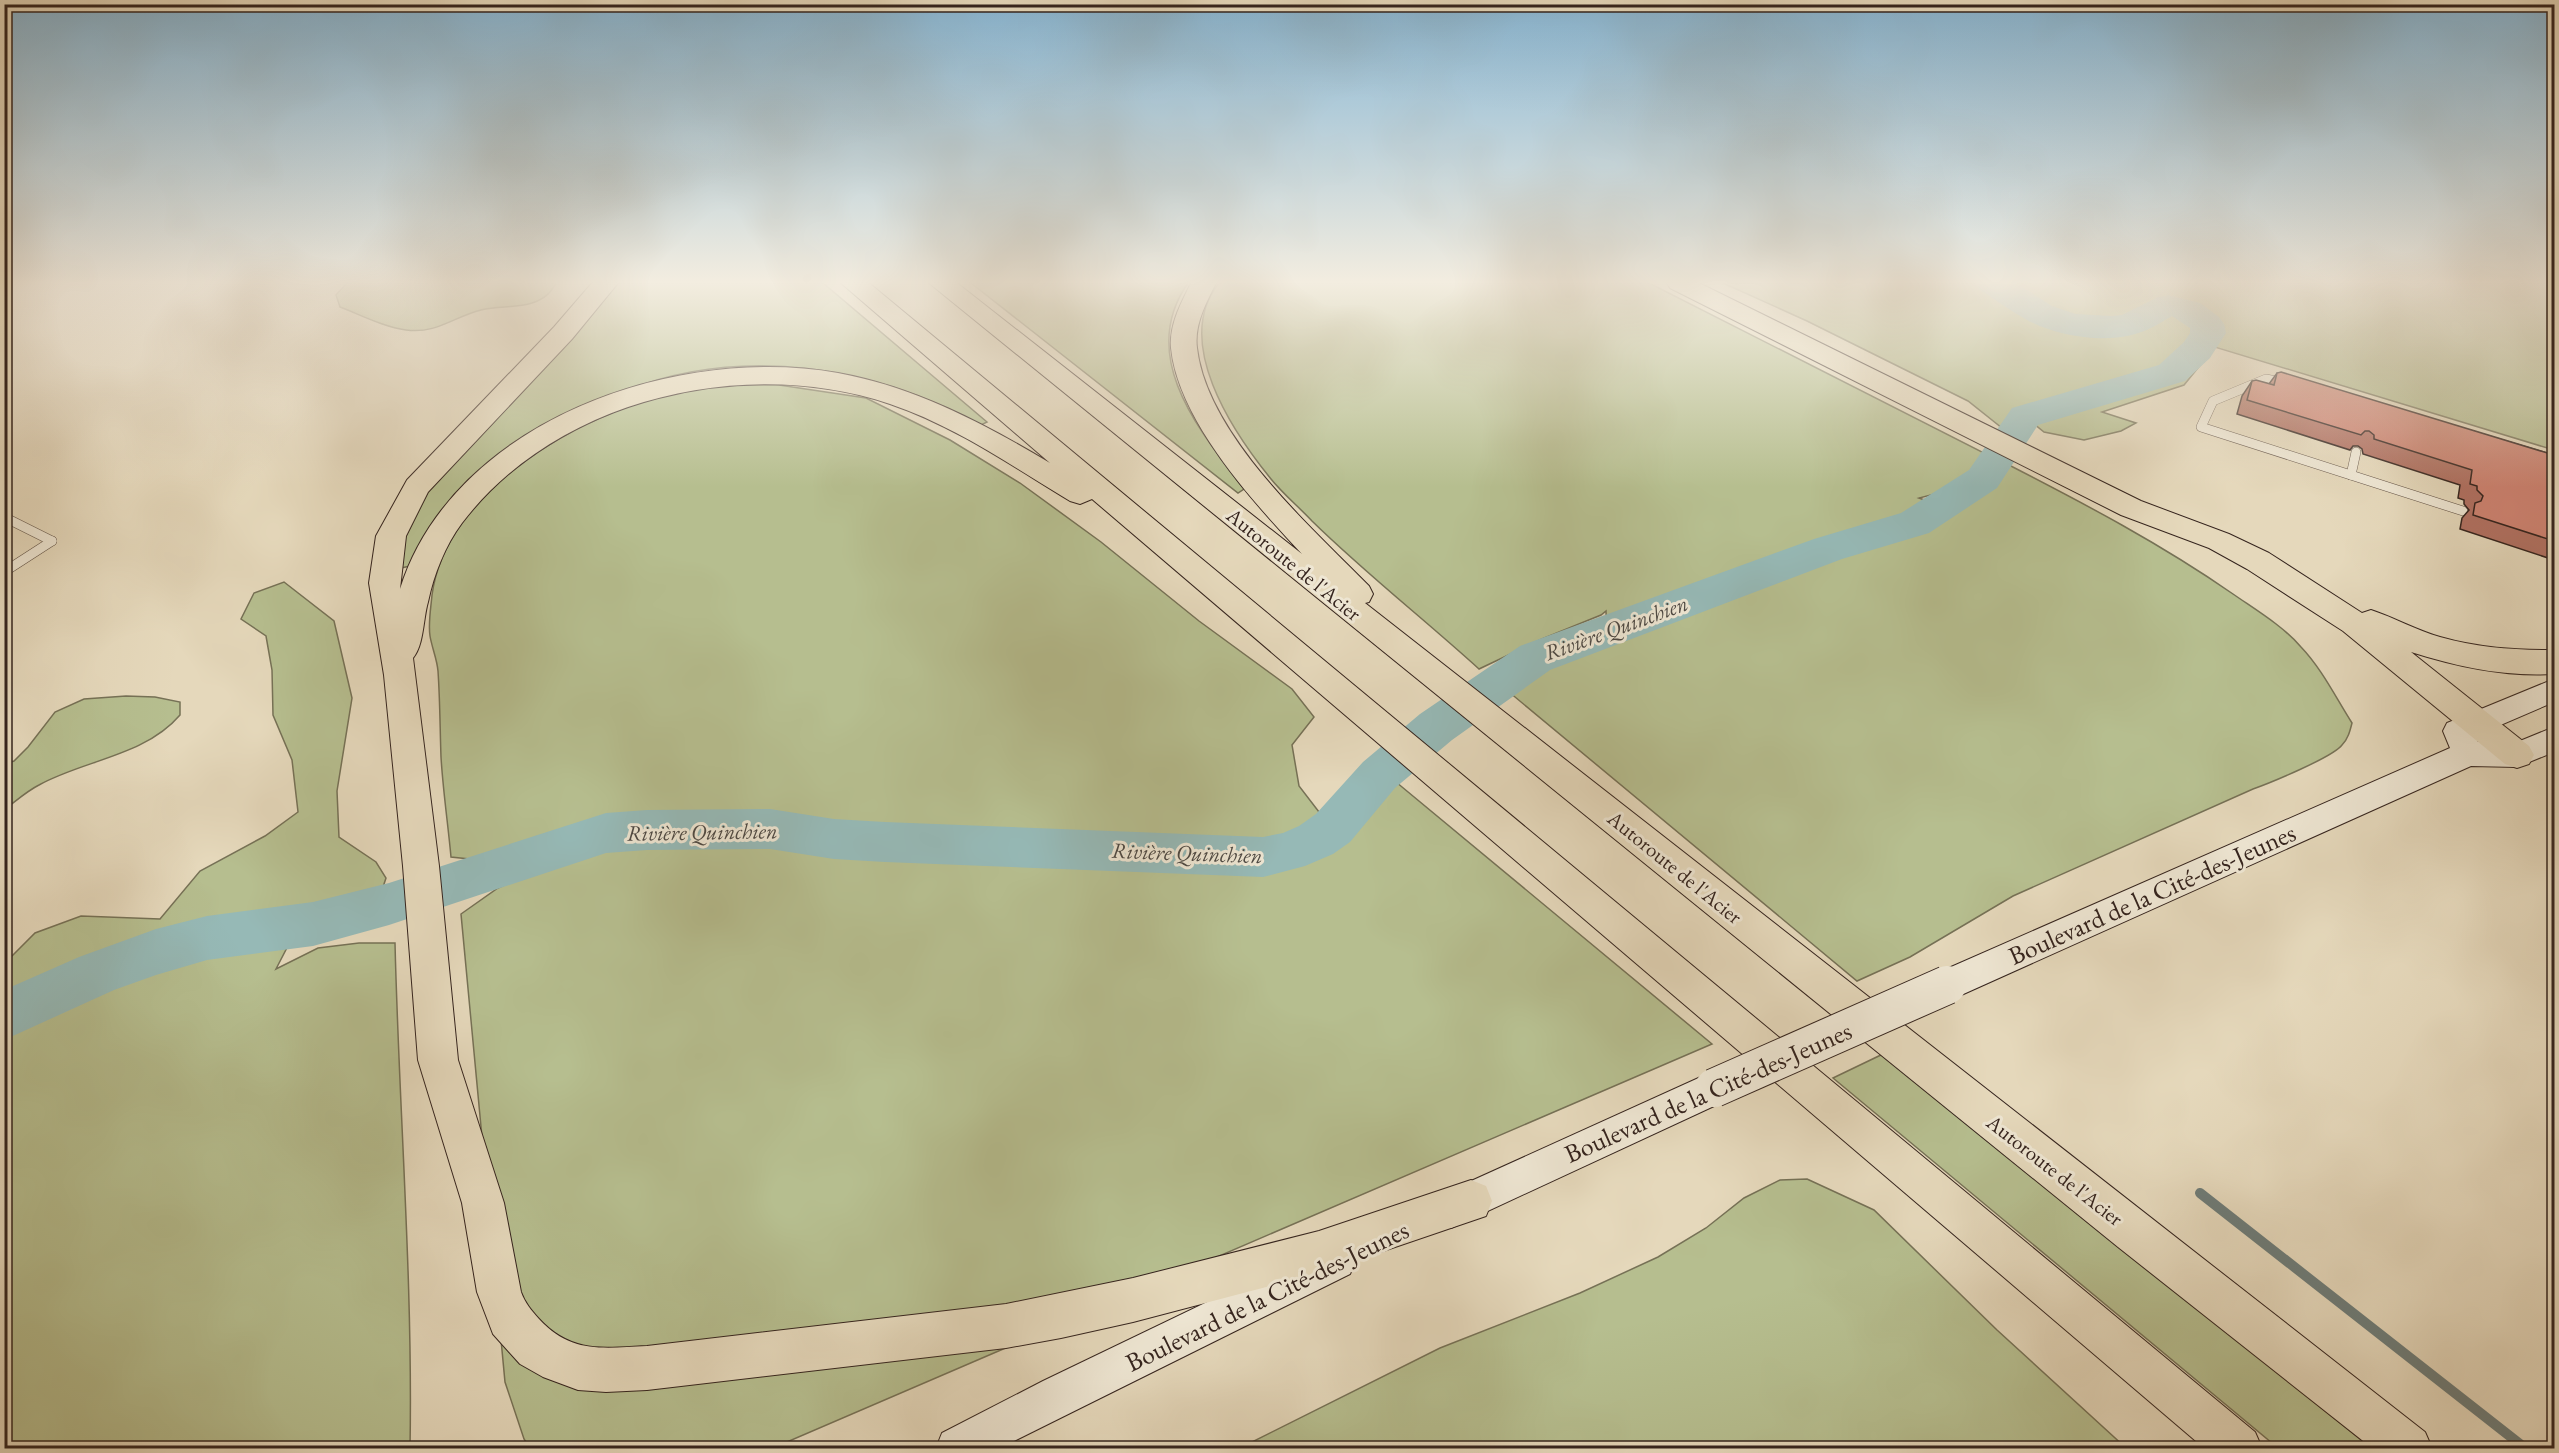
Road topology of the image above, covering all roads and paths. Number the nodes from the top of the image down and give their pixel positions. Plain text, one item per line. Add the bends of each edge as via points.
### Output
1 (545, 351) edge
2 (934, 351) edge
3 (1026, 351) edge
4 (1184, 351) edge
5 (1815, 351) edge
6 (2290, 385) edge
7 (2356, 452) edge
8 (2351, 475) junction
9 (2131, 508) junction
10 (2463, 511) dead end
11 (5, 518) edge
12 (1162, 542) junction
13 (4, 572) edge
14 (2292, 582) junction
15 (2554, 662) edge
16 (400, 675) junction
17 (1445, 684) junction
18 (2554, 690) edge
19 (2468, 736) junction
20 (2554, 739) edge
21 (2517, 755) joint
22 (1471, 1201) junction
23 (957, 1449) edge
24 (2239, 1449) edge
25 (2409, 1449) edge

1 - 16 highway via 417,487 397,520 384,583
2 - 12 highway
3 - 17 highway, Autoroute de l'Acier
4 - 17 highway via 1193,382 1223,441 1266,496
5 - 9 highway
6 - 8 lane via 2266,379 2213,401 2201,427
7 - 8 lane
8 - 10 lane
9 - 14 highway via 2219,541
9 - 19 highway via 2364,654
11 - 13 lane via 52,541
12 - 16 highway via 972,430 898,396 812,378 756,375 692,381 634,397 572,423 520,452 479,486 430,552 413,596
12 - 24 highway
14 - 15 highway via 2393,633 2439,650 2485,660
14 - 19 highway via 2354,623
16 - 22 highway via 438,1060 483,1203 499,1293 509,1318 536,1348 560,1361 578,1368 647,1368 1006,1326 1133,1300 1319,1252
17 - 25 highway, Autoroute de l'Acier
18 - 19 main road, Boulevard de la Cité-des-Jeunes
19 - 21 highway
19 - 22 main road, Boulevard de la Cité-des-Jeunes, bridge via 1947,985
20 - 21 main road
22 - 23 main road, Boulevard de la Cité-des-Jeunes via 1364,1247

